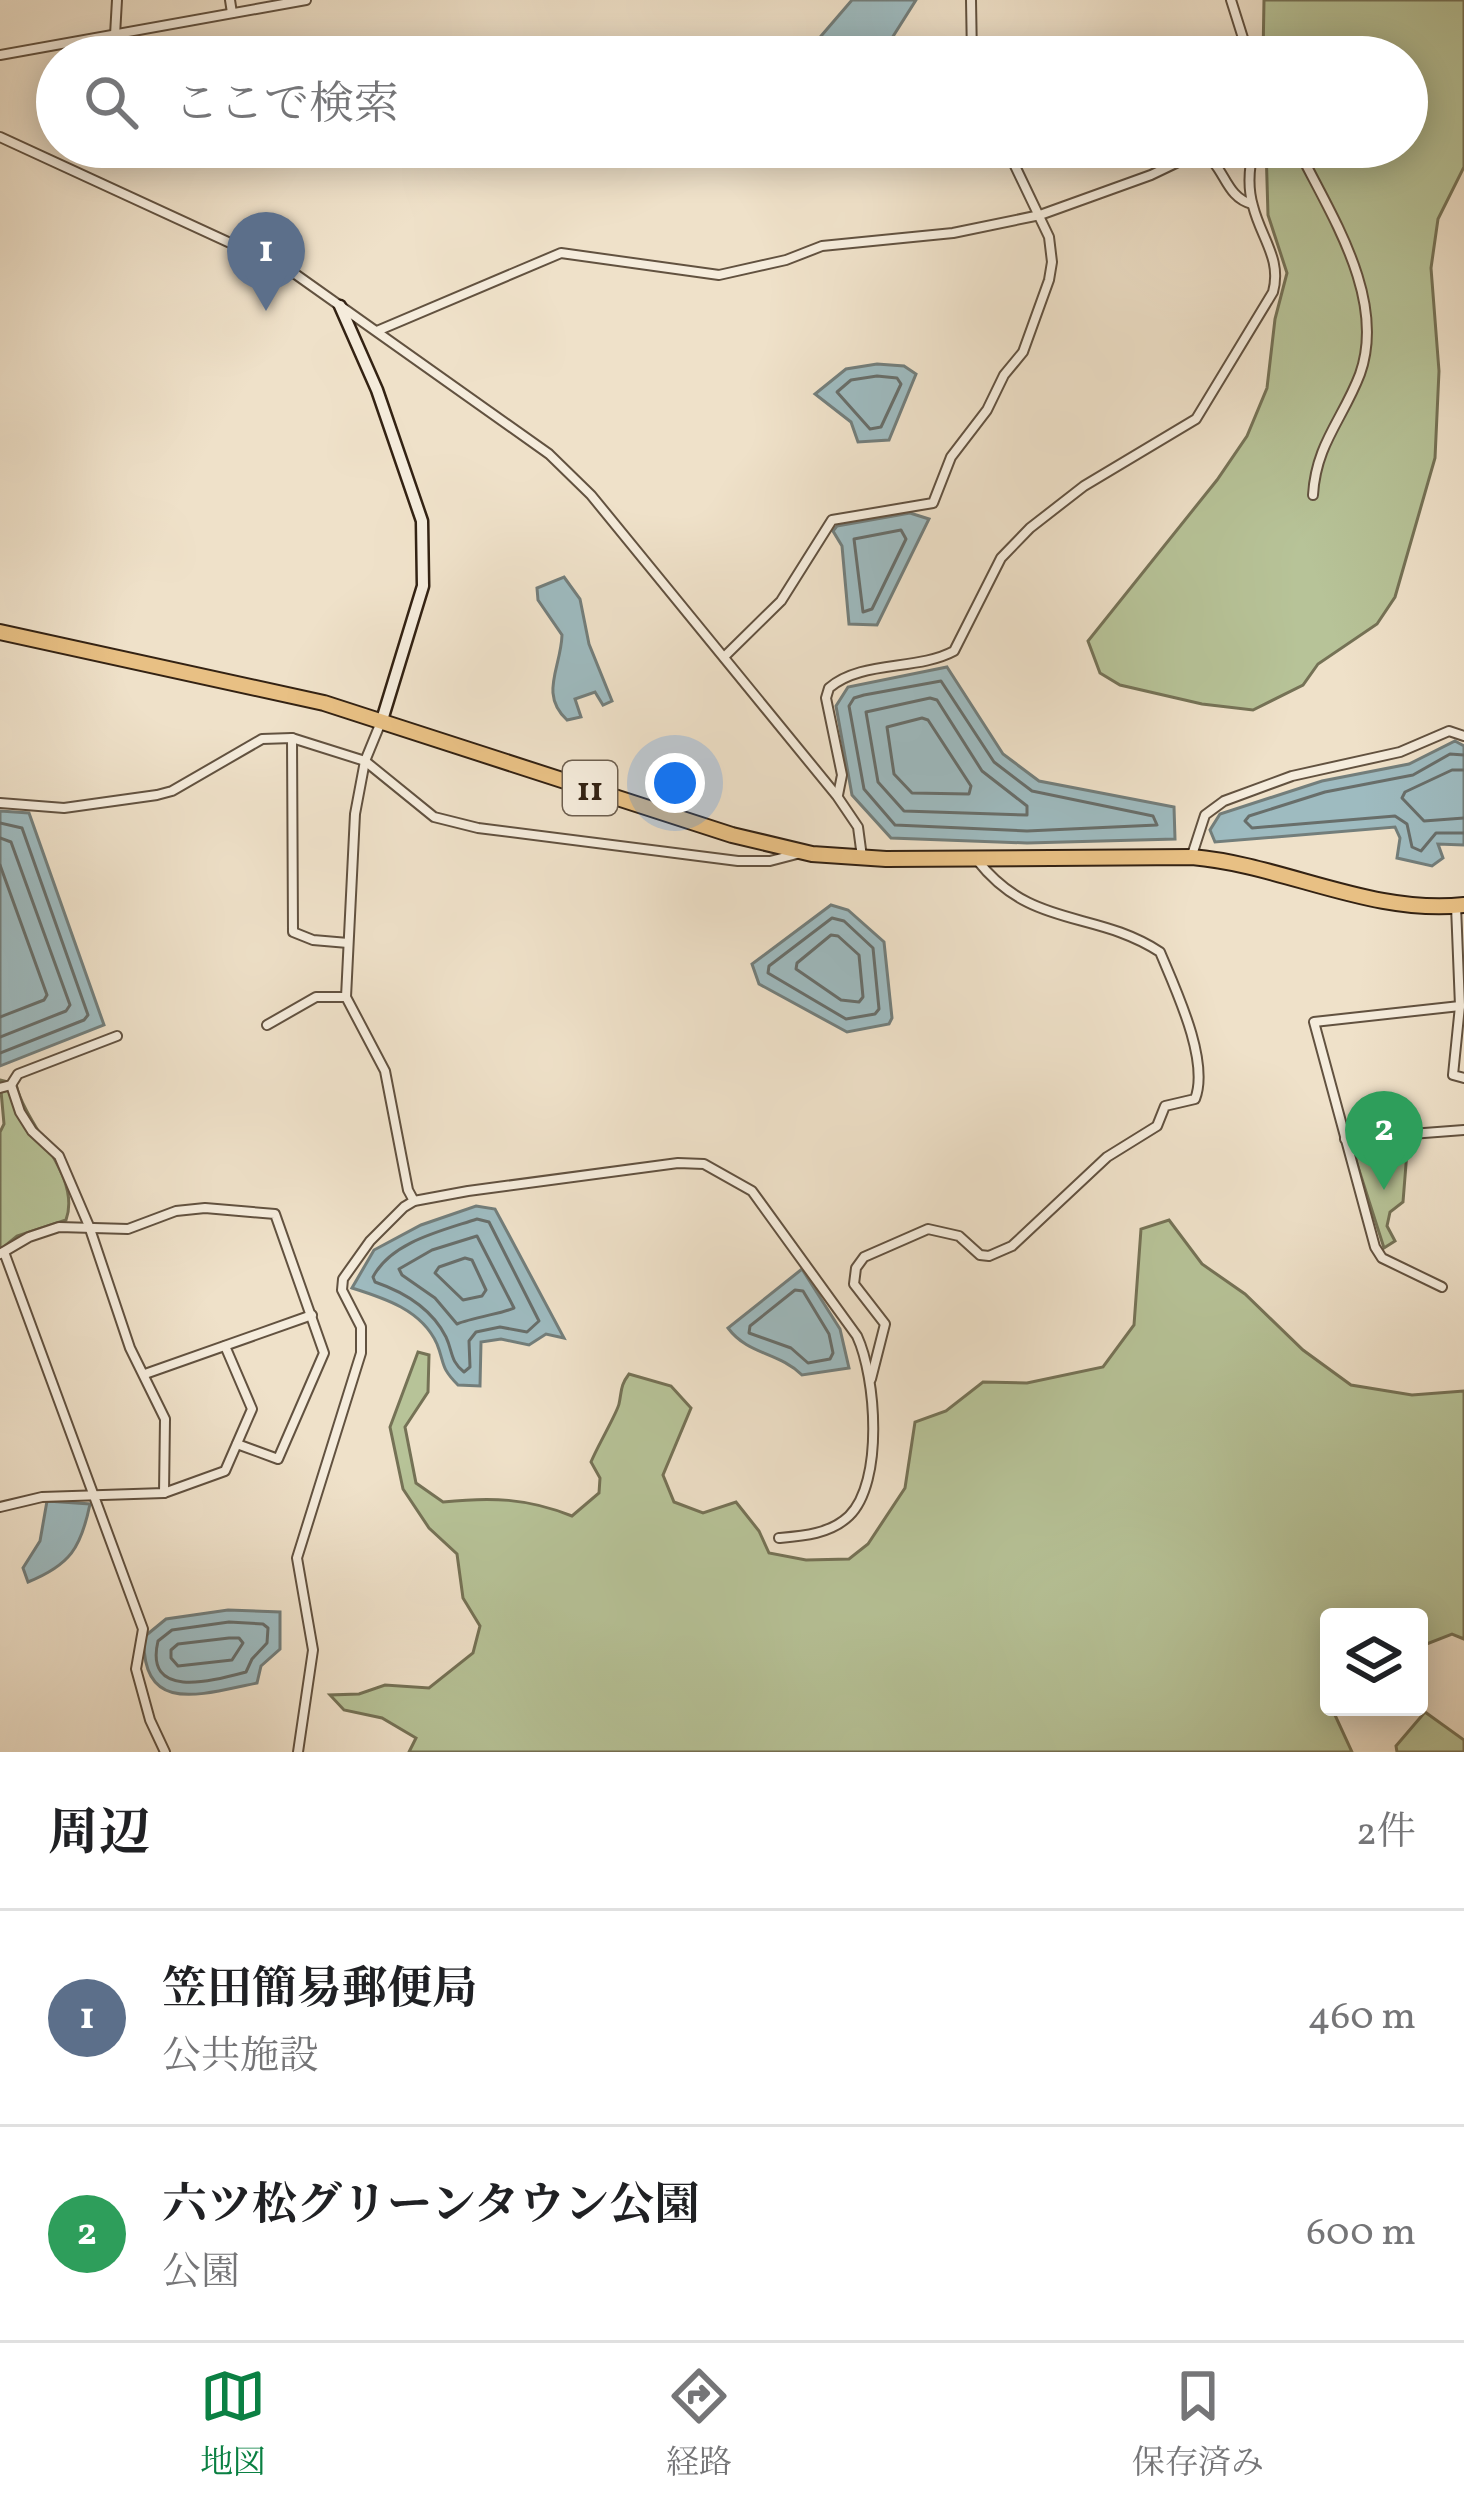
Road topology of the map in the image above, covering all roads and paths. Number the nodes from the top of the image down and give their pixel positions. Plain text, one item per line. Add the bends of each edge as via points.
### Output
1 (117, 0) edge
2 (230, 0) edge
3 (306, 0) edge
4 (970, 0) edge
5 (1231, 0) edge
6 (232, 13) junction
7 (115, 35) junction
8 (109, 36) edge
9 (971, 36) edge
10 (1242, 36) edge
11 (36, 49) edge
12 (0, 55) edge
13 (0, 137) edge
14 (36, 154) edge
15 (67, 168) edge
16 (1016, 168) edge
17 (1166, 168) edge
18 (1217, 168) edge
19 (1248, 168) edge
20 (1307, 168) edge
21 (1252, 204) junction
22 (1040, 215) junction
23 (340, 306) junction
24 (377, 331) junction
25 (1313, 495) dead end
26 (0, 632) edge
27 (724, 656) junction
28 (382, 720) junction
29 (1464, 735) edge
30 (292, 738) junction
31 (364, 760) junction
32 (837, 796) junction
33 (0, 803) edge
34 (804, 852) junction
35 (975, 857) junction
36 (1192, 857) junction
37 (862, 858) junction
38 (1460, 906) edge
39 (348, 944) junction
40 (346, 998) junction
41 (1460, 1006) junction
42 (267, 1025) dead end
43 (117, 1036) dead end
44 (1464, 1078) edge
45 (11, 1084) junction
46 (0, 1088) edge
47 (1464, 1130) edge
48 (1345, 1138) junction
49 (414, 1201) junction
50 (89, 1226) junction
51 (2, 1253) edge
52 (1442, 1287) dead end
53 (312, 1315) junction
54 (225, 1346) junction
55 (145, 1374) junction
56 (869, 1386) junction
57 (237, 1444) junction
58 (164, 1493) junction
59 (94, 1498) junction
60 (0, 1507) edge
61 (779, 1538) dead end
62 (165, 1752) edge
63 (298, 1752) edge

1 - 7 street
2 - 6 street
3 - 6 street
4 - 9 street
5 - 10 street
6 - 7 street
7 - 8 street
11 - 12 street
13 - 14 street
15 - 23 street via 291,271
16 - 22 street
17 - 22 street
18 - 21 street via 1234,197
19 - 21 street
20 - 25 street via 1349,256 1368,321 1359,376 1318,456
21 - 32 street via 1278,273 1196,418 1030,528 1001,558 954,651 848,676 829,688 842,775
22 - 24 street via 822,245 719,274 561,253
22 - 27 street via 1052,262 1023,352 951,457 933,503 832,520 782,601
23 - 24 street
23 - 28 street via 422,521 423,586
24 - 27 street via 550,454
26 - 28 highway, 11
27 - 32 street
28 - 31 street
28 - 34 highway, 11
29 - 36 street via 1449,731 1224,801 1205,815
30 - 31 street
30 - 33 street via 262,739 157,795 64,808
30 - 39 street via 293,932
31 - 34 street via 434,817 478,828 737,861
31 - 39 street
32 - 37 street via 858,827
34 - 37 highway, 11
35 - 36 highway, 11
35 - 37 highway, 11
35 - 56 street via 1013,898 1160,952 1183,1007 1199,1090 1195,1099 1169,1102 1157,1126 1107,1156 1012,1246 980,1255 959,1236 928,1229 864,1257 854,1284 885,1324
36 - 38 highway, 11 via 1388,903
38 - 41 street
39 - 40 street
40 - 42 street via 316,997
40 - 49 street via 385,1071
41 - 44 street via 1453,1076
41 - 48 street via 1314,1022
43 - 45 street via 18,1074
45 - 46 street
45 - 50 street via 32,1131 59,1156
47 - 48 street
48 - 52 street via 1382,1258
49 - 56 street via 678,1163 719,1169 752,1191 857,1336
49 - 63 street via 343,1279 363,1336 298,1558 313,1650
50 - 51 street via 59,1227
50 - 53 street via 128,1228 205,1208 275,1214
50 - 55 street
51 - 59 street
53 - 54 street
53 - 57 street via 324,1353 278,1459
54 - 55 street
54 - 57 street via 252,1408
55 - 58 street via 165,1419
56 - 61 street via 872,1456 859,1502 830,1528
57 - 58 street via 225,1472
58 - 59 street
59 - 60 street
59 - 62 street via 143,1629 136,1670

